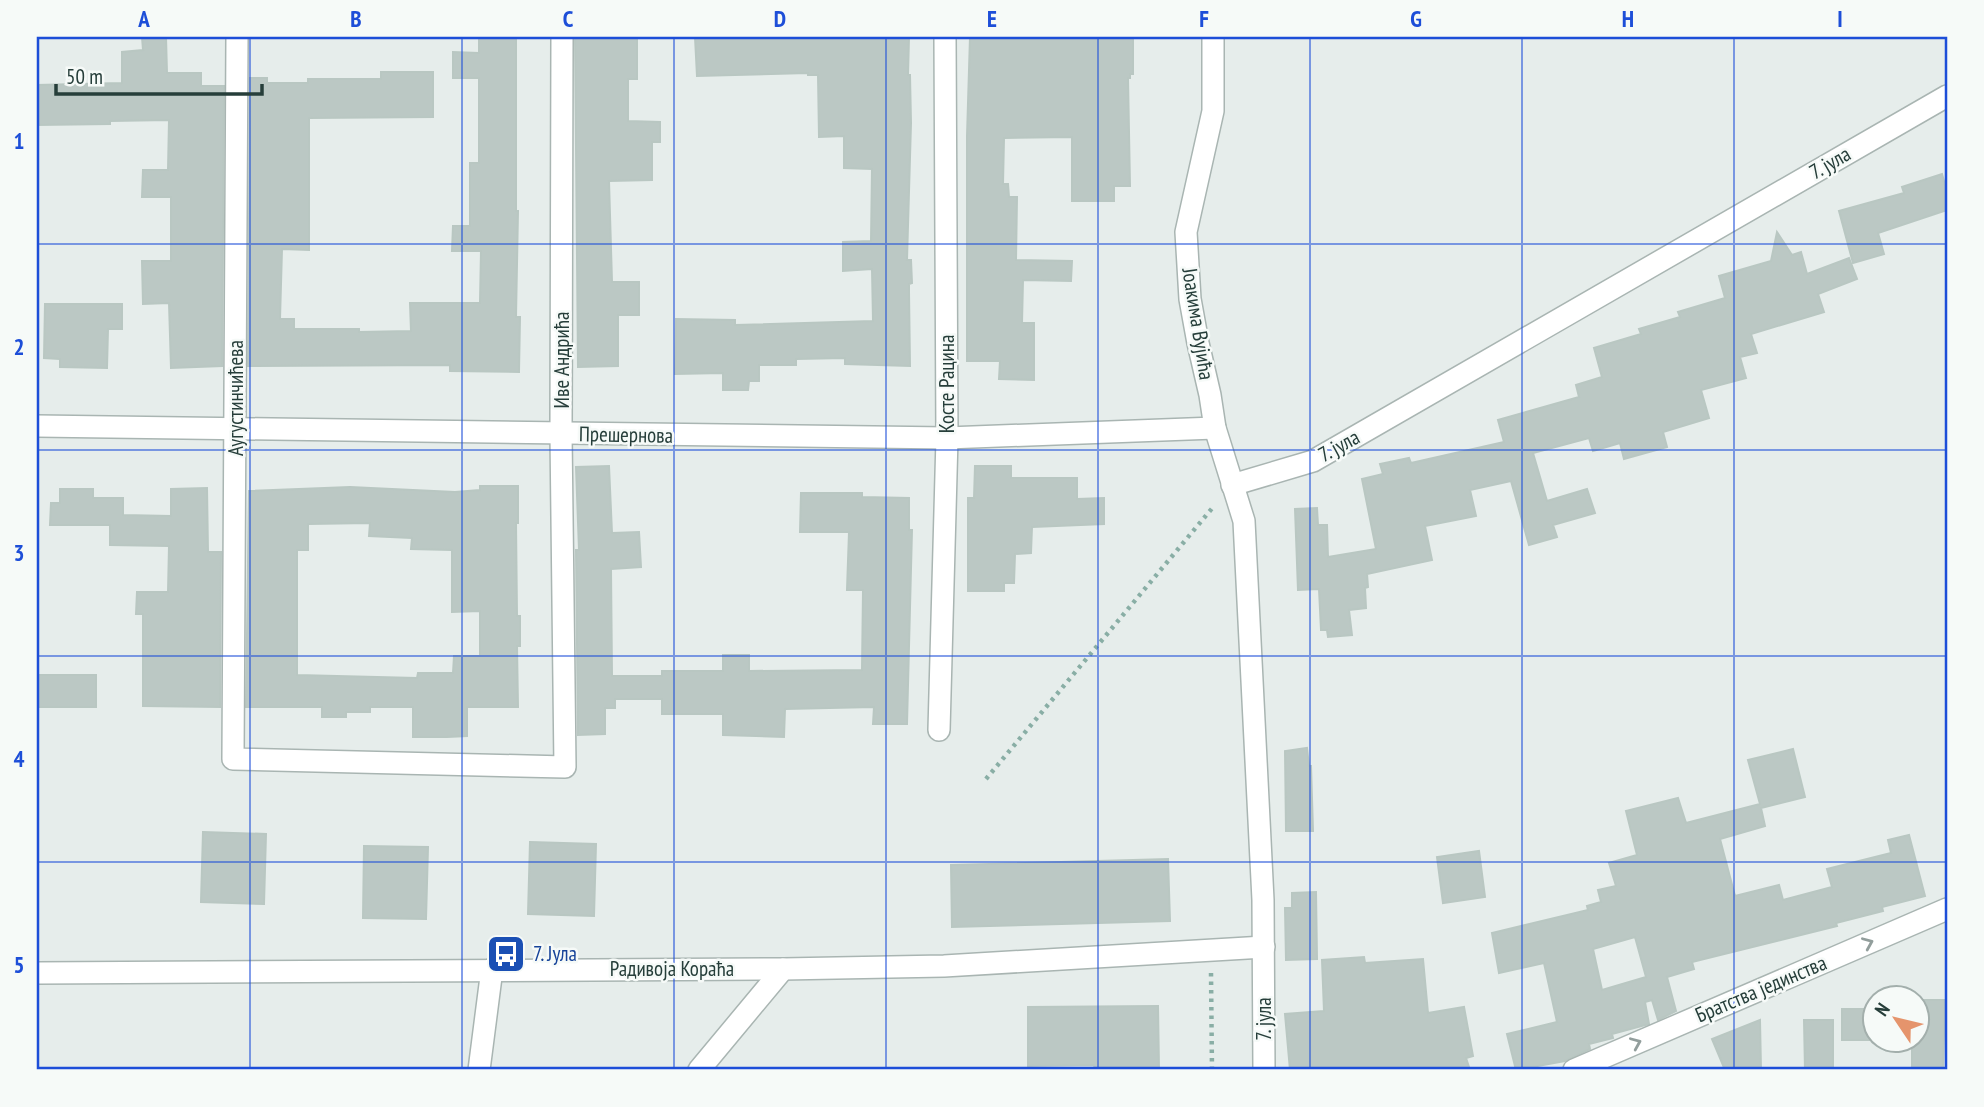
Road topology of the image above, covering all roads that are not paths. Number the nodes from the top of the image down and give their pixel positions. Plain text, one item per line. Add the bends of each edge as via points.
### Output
1 (237, 37) edge
2 (562, 37) edge
3 (945, 37) edge
4 (1213, 37) edge
5 (1947, 96) edge
6 (37, 426) edge
7 (236, 429) junction
8 (1215, 429) junction
9 (561, 434) junction
10 (947, 438) junction
11 (1232, 485) junction
12 (939, 730) dead end
13 (565, 767) joint
14 (1947, 908) edge
15 (1264, 947) junction
16 (783, 969) junction
17 (492, 970) junction
18 (37, 973) edge
19 (479, 1070) edge
20 (699, 1070) edge
21 (1264, 1070) edge
22 (1574, 1070) edge

1 - 7 street, Аугустинчићева
2 - 9 street, Иве Андрића
3 - 10 street, Косте Рацина
4 - 8 street, Јоакима Вујића via 1213,111 1186,232 1190,299
5 - 11 street, 7. јула via 1313,461
6 - 7 street, Прешернова
7 - 9 street, Прешернова
7 - 13 street, Аугустинчићева via 233,759
8 - 10 street, Прешернова
8 - 11 street, Јоакима Вујића
9 - 10 street, Прешернова
9 - 13 street, Иве Андрића
10 - 12 street, Косте Рацина
11 - 15 street, 7. јула via 1244,521
22 -> 14 street, Братства јединства
15 - 16 street, Радивоја Кораћа via 944,966
15 - 21 street, 7. јула
16 - 17 street, Радивоја Кораћа
16 - 20 street
17 - 18 street, Радивоја Кораћа
17 - 19 street

